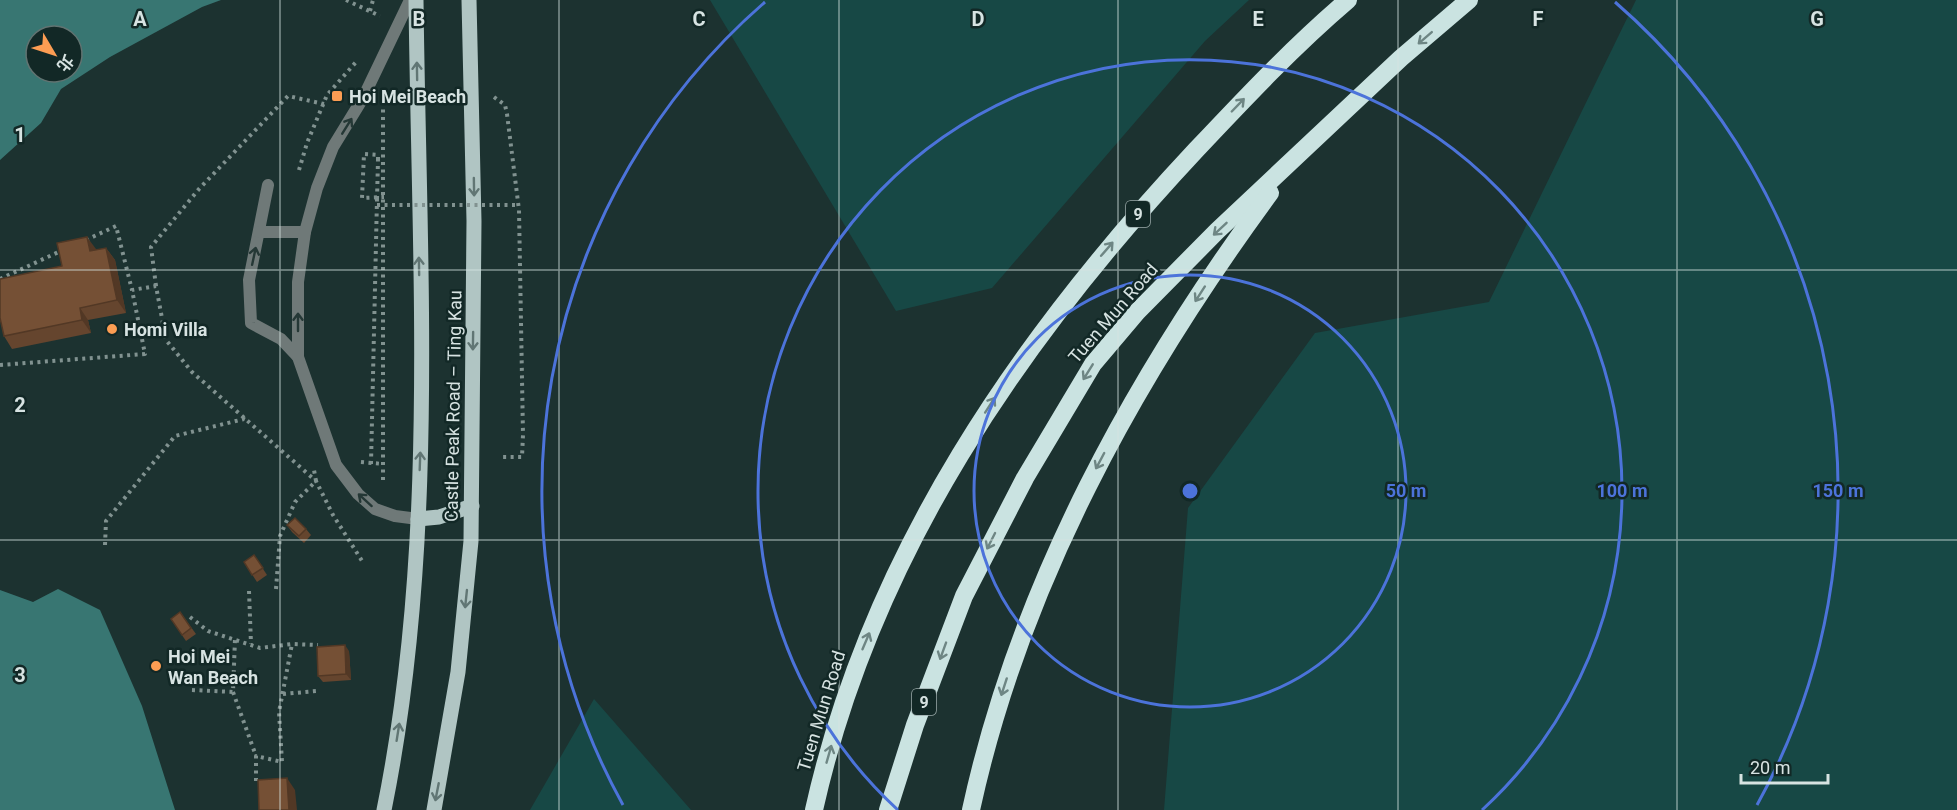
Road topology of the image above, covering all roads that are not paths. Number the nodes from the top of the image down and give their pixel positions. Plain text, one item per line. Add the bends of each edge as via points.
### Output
1 (410, 0) edge
2 (416, 0) edge
3 (469, 0) edge
4 (1348, 0) edge
5 (1470, 0) edge
6 (1294, 161) junction
7 (268, 185) dead end
8 (259, 232) junction
9 (305, 232) junction
10 (298, 357) junction
11 (472, 506) junction
12 (418, 519) junction
13 (384, 810) edge
14 (434, 810) edge
15 (814, 810) edge
16 (888, 810) edge
17 (971, 810) edge

9 -> 1 street, Castle Peak Road – Ting Kau via 333,147 363,98
12 -> 2 main road, Castle Peak Road – Ting Kau
3 -> 11 main road, Castle Peak Road – Ting Kau via 474,221
15 -> 4 highway, Tuen Mun Road / 9 via 846,696 879,611 930,505 998,393 1088,271 1162,186
5 -> 6 highway, Tuen Mun Road / 9 via 1401,58
6 -> 16 highway, Tuen Mun Road / 9 via 1217,231 1137,312 1093,364 1025,478 964,596 915,725
6 -> 17 highway via 1174,334 1094,472 1023,631
7 - 8 street
8 - 9 street
10 -> 8 street via 281,339 251,323 249,280
10 -> 9 street, Castle Peak Road – Ting Kau via 298,282
12 -> 10 street, Castle Peak Road – Ting Kau via 375,508 358,494 336,465
11 - 12 main road
11 -> 14 main road, Castle Peak Road – Ting Kau via 458,672
13 -> 12 main road, Castle Peak Road – Ting Kau via 407,662

